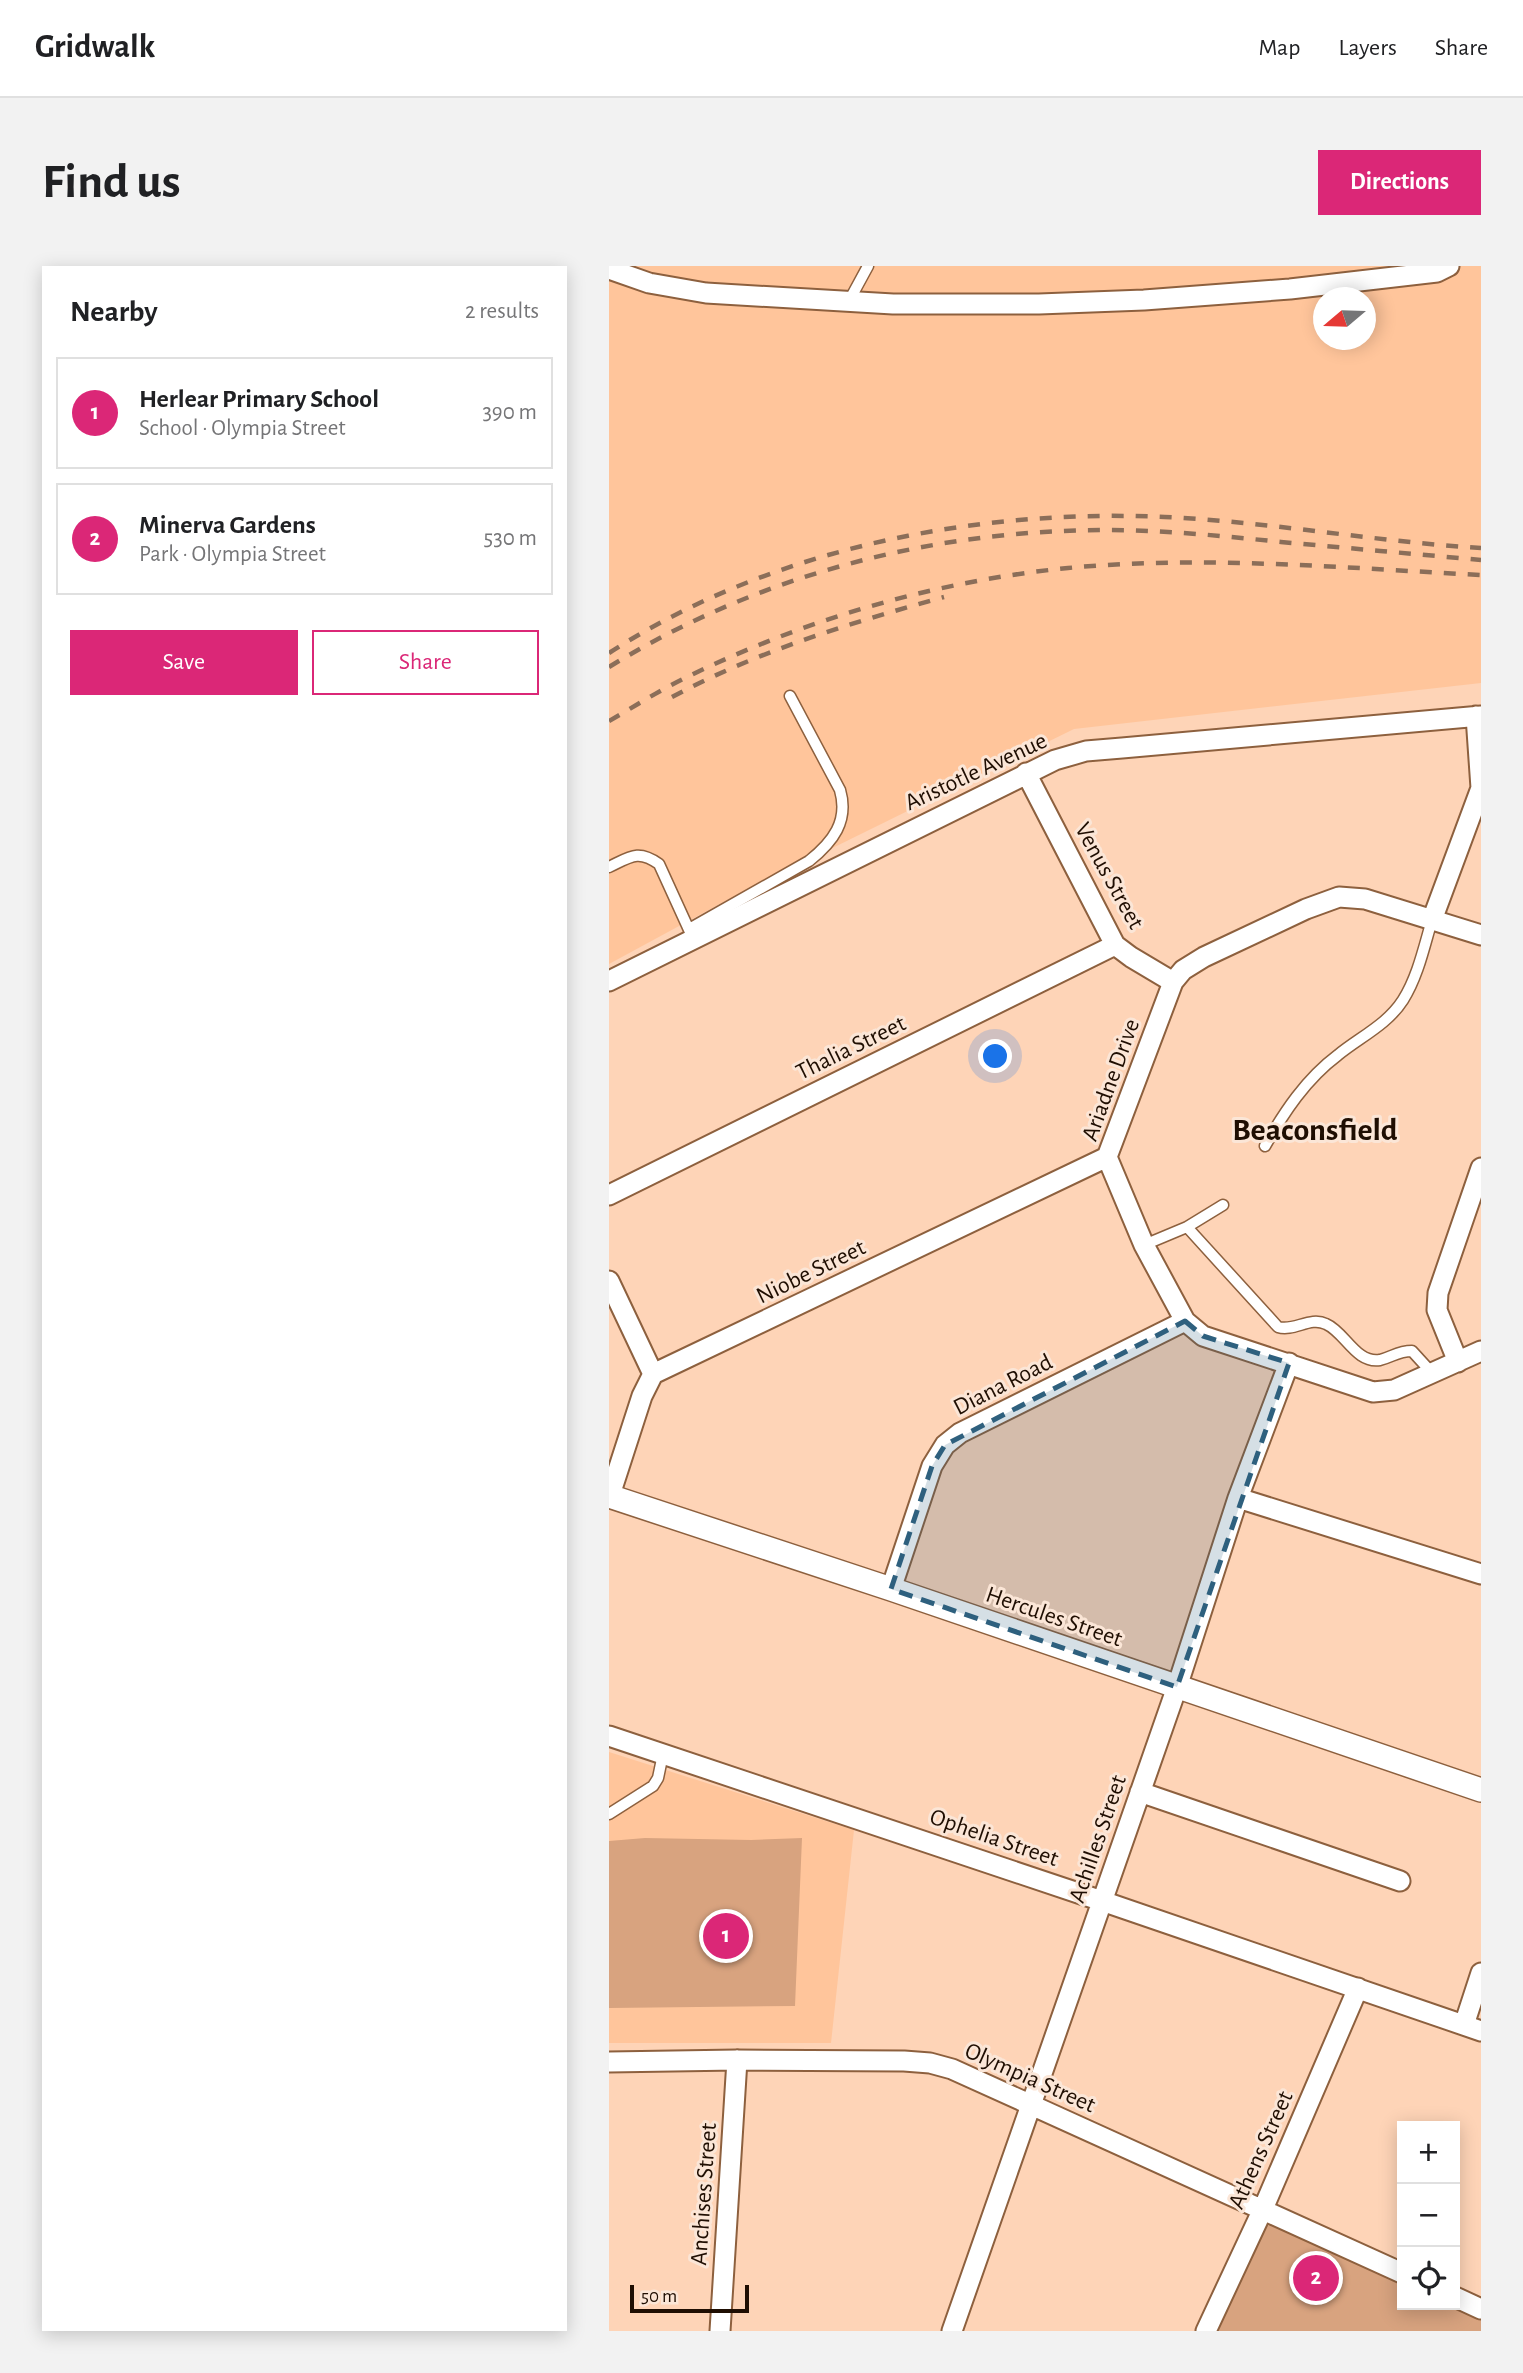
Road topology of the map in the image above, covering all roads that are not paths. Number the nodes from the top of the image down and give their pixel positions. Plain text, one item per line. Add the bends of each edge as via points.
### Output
1 (868, 266) edge
2 (1449, 266) edge
3 (609, 269) edge
4 (849, 300) junction
5 (790, 696) dead end
6 (1479, 716) edge
7 (1026, 773) junction
8 (1481, 788) edge
9 (609, 867) edge
10 (1432, 920) junction
11 (691, 934) junction
12 (1481, 934) edge
13 (1115, 945) junction
14 (609, 981) edge
15 (1173, 982) junction
16 (1265, 1146) dead end
17 (1107, 1157) junction
18 (1481, 1168) edge
19 (609, 1195) edge
20 (1223, 1205) dead end
21 (1187, 1227) junction
22 (1144, 1245) junction
23 (609, 1280) edge
24 (1185, 1321) junction
25 (1481, 1351) edge
26 (1458, 1362) junction
27 (1289, 1363) junction
28 (653, 1374) junction
29 (1434, 1374) junction
30 (609, 1497) edge
31 (1238, 1499) junction
32 (1481, 1574) edge
33 (891, 1589) junction
34 (1177, 1687) junction
35 (609, 1736) edge
36 (663, 1754) junction
37 (1481, 1790) edge
38 (1140, 1792) junction
39 (609, 1814) edge
40 (1400, 1881) dead end
41 (1102, 1901) junction
42 (1481, 1973) edge
43 (1358, 1988) junction
44 (1472, 2028) edge
45 (737, 2060) junction
46 (609, 2062) edge
47 (1032, 2104) junction
48 (1263, 2209) junction
49 (1397, 2271) edge
50 (1460, 2299) edge
51 (1481, 2309) edge
52 (720, 2331) edge
53 (952, 2331) edge
54 (1206, 2331) edge

1 - 4 lane
2 - 4 street via 1437,272 1290,289 1144,300 893,304
3 - 4 street via 649,283 706,293
5 - 11 lane via 840,790 844,804 841,823 809,860
6 - 7 street, Aristotle Avenue via 1086,751
6 - 8 street
7 - 11 street, Aristotle Avenue
7 - 13 street, Venus Street
8 - 10 street
9 - 11 lane via 634,855 650,857 659,864
10 - 12 street, Ariadne Drive
10 - 15 street, Ariadne Drive via 1365,899 1339,897 1203,957
10 - 16 lane via 1402,1001 1378,1028 1320,1070 1284,1112
11 - 14 street, Aristotle Avenue
13 - 15 street, Venus Street
13 - 19 street, Thalia Street
15 - 17 street, Ariadne Drive
17 - 22 street, Ariadne Drive
17 - 28 street, Niobe Street
18 - 26 street via 1438,1293 1437,1311
20 - 21 lane
21 - 22 lane
21 - 29 lane via 1278,1327 1327,1324 1366,1358 1379,1360 1412,1351
22 - 24 street, Ariadne Drive
23 - 28 street
24 - 27 street, Ariadne Drive via 1203,1336
24 - 33 street, Diana Road via 960,1433 945,1445 932,1466
25 - 26 street, Ariadne Drive
26 - 29 street, Ariadne Drive
27 - 29 street, Ariadne Drive via 1373,1392 1395,1390
27 - 31 street, Achilles Street
28 - 30 street
30 - 33 street, Hercules Street
31 - 32 street
31 - 34 street, Achilles Street
33 - 34 street, Hercules Street
34 - 37 street, Hercules Street
34 - 38 street, Achilles Street
35 - 36 street, Ophelia Street
36 - 39 lane via 653,1786
36 - 41 street, Ophelia Street
38 - 40 street
38 - 41 street, Achilles Street
41 - 43 street, Ophelia Street
41 - 47 street, Achilles Street
42 - 44 street
43 - 44 street, Ophelia Street
43 - 48 street, Athens Street
45 - 46 street, Olympia Street
45 - 47 street, Olympia Street via 930,2063
45 - 52 street, Anchises Street
47 - 48 street, Olympia Street
47 - 53 street, Achilles Street
48 - 49 street, Olympia Street
48 - 54 street, Athens Street
50 - 51 street

